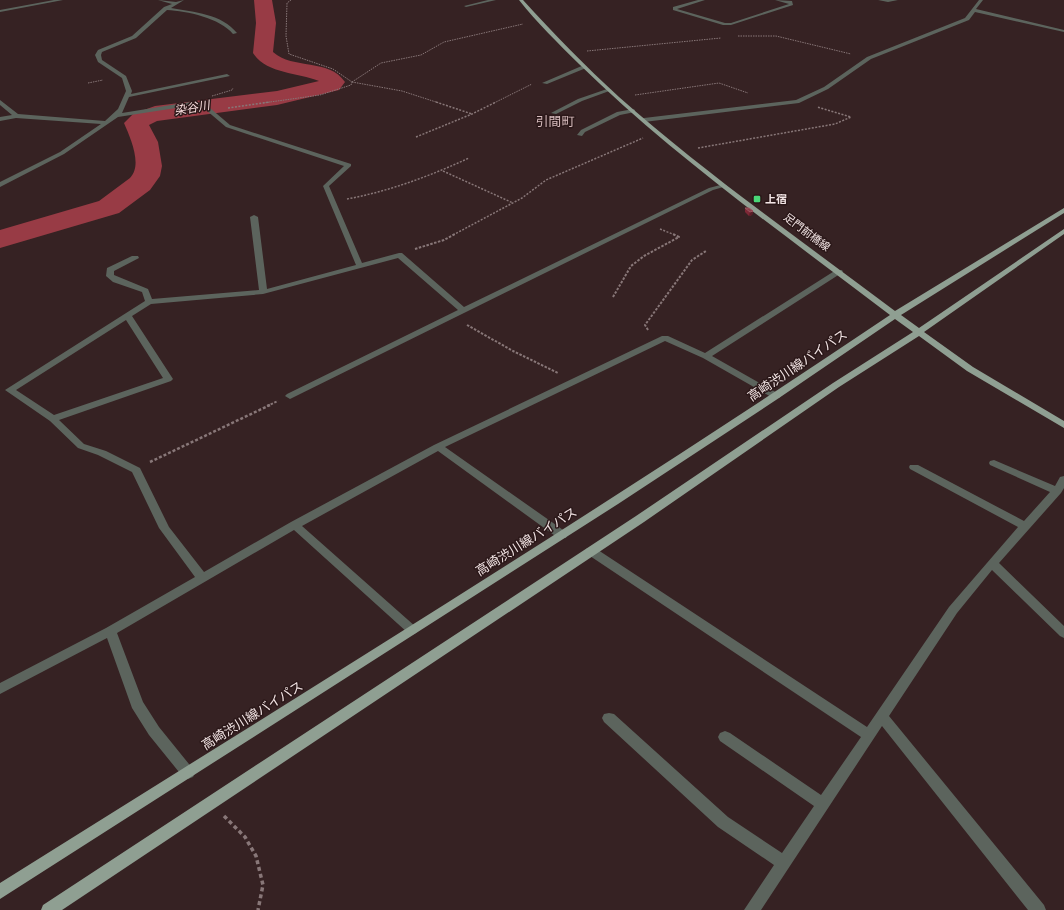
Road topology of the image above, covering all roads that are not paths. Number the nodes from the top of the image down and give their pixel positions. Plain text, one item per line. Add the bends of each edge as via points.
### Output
1 (61, 0) edge
2 (160, 0) edge
3 (494, 0) edge
4 (521, 0) edge
5 (689, 0) edge
6 (703, 0) edge
7 (776, 0) edge
8 (880, 0) edge
9 (896, 0) edge
10 (981, 0) edge
11 (179, 1) edge
12 (696, 2) junction
13 (466, 6) dead end
14 (166, 8) junction
15 (972, 10) junction
16 (0, 11) edge
17 (1064, 31) edge
18 (235, 33) dead end
19 (584, 67) junction
20 (227, 76) dead end
21 (544, 83) dead end
22 (609, 90) junction
23 (127, 96) junction
24 (0, 102) edge
25 (633, 111) junction
26 (554, 113) dead end
27 (117, 115) junction
28 (16, 116) junction
29 (0, 119) edge
30 (644, 120) junction
31 (106, 123) junction
32 (580, 135) dead end
33 (0, 185) edge
34 (724, 186) junction
35 (1064, 210) edge
36 (254, 217) dead end
37 (1064, 231) edge
38 (135, 258) dead end
39 (360, 266) junction
40 (839, 272) junction
41 (263, 292) junction
42 (149, 302) junction
43 (464, 311) junction
44 (895, 315) junction
45 (128, 316) junction
46 (919, 332) junction
47 (706, 356) junction
48 (290, 396) road end
49 (776, 396) junction
50 (53, 419) junction
51 (1064, 425) edge
52 (438, 447) junction
53 (994, 463) dead end
54 (914, 467) dead end
55 (1064, 479) edge
56 (1057, 491) junction
57 (295, 525) junction
58 (1025, 526) junction
59 (562, 535) junction
60 (591, 551) junction
61 (992, 563) junction
62 (203, 579) junction
63 (412, 630) junction
64 (110, 631) junction
65 (1064, 633) edge
66 (0, 689) edge
67 (882, 716) junction
68 (609, 718) dead end
69 (869, 735) junction
70 (724, 737) dead end
71 (188, 772) junction
72 (823, 804) junction
73 (784, 863) junction
74 (0, 892) edge
75 (49, 910) edge
76 (752, 910) edge
77 (1038, 910) edge

1 - 16 street
2 - 11 street
3 - 13 street
4 - 19 main road, 足門前橋線
5 - 12 street
6 - 12 street
7 - 12 street via 790,2 791,5 731,24 675,10
8 - 9 street
10 - 15 street
11 - 14 street
14 - 18 street via 226,23
14 - 23 street via 134,37 100,51 98,55 100,61 124,77 129,91
15 - 17 street
15 - 30 street via 967,19 869,58 826,88 797,102
19 - 21 street
19 - 22 main road, 足門前橋線
20 - 23 street
22 - 25 main road, 足門前橋線
22 - 26 street
23 - 27 street
24 - 28 street
25 - 30 main road, 足門前橋線
25 - 32 street via 619,113 583,131
27 - 31 street
27 - 39 street via 196,103 208,109 228,126 349,165 326,186
28 - 29 street
28 - 31 street
30 - 34 main road, 足門前橋線
31 - 33 street via 62,153
34 - 40 main road, 足門前橋線
34 - 43 street via 711,189
35 - 44 main road, 高崎渋川線バイパス
36 - 41 street
37 - 46 main road
38 - 42 street via 110,270 110,276 145,291
39 - 41 street
39 - 43 street via 399,255
40 - 44 main road, 足門前橋線
40 - 47 street
41 - 42 street
42 - 45 street
43 - 48 street
44 - 46 main road, 足門前橋線
44 - 49 main road, 高崎渋川線バイパス
45 - 50 street via 10,390
45 - 50 street via 168,379
46 - 51 main road, 足門前橋線 via 970,369
46 - 60 main road
47 - 49 street
47 - 52 street via 665,338
49 - 59 main road, 高崎渋川線バイパス
50 - 62 street via 81,446 136,470 164,528
52 - 57 street
52 - 59 street
53 - 56 street
54 - 58 street
55 - 56 street
56 - 58 street
57 - 62 street
57 - 63 street
58 - 61 street
59 - 63 main road, 高崎渋川線バイパス
60 - 69 street
60 - 75 main road
61 - 65 street
61 - 67 street via 953,610
62 - 64 street
63 - 71 main road, 高崎渋川線バイパス
64 - 66 street
64 - 71 street via 137,704 154,731
67 - 69 street
67 - 77 street
68 - 73 street via 723,822
69 - 72 street
70 - 72 street
71 - 74 main road, 高崎渋川線バイパス
72 - 73 street
73 - 76 street

